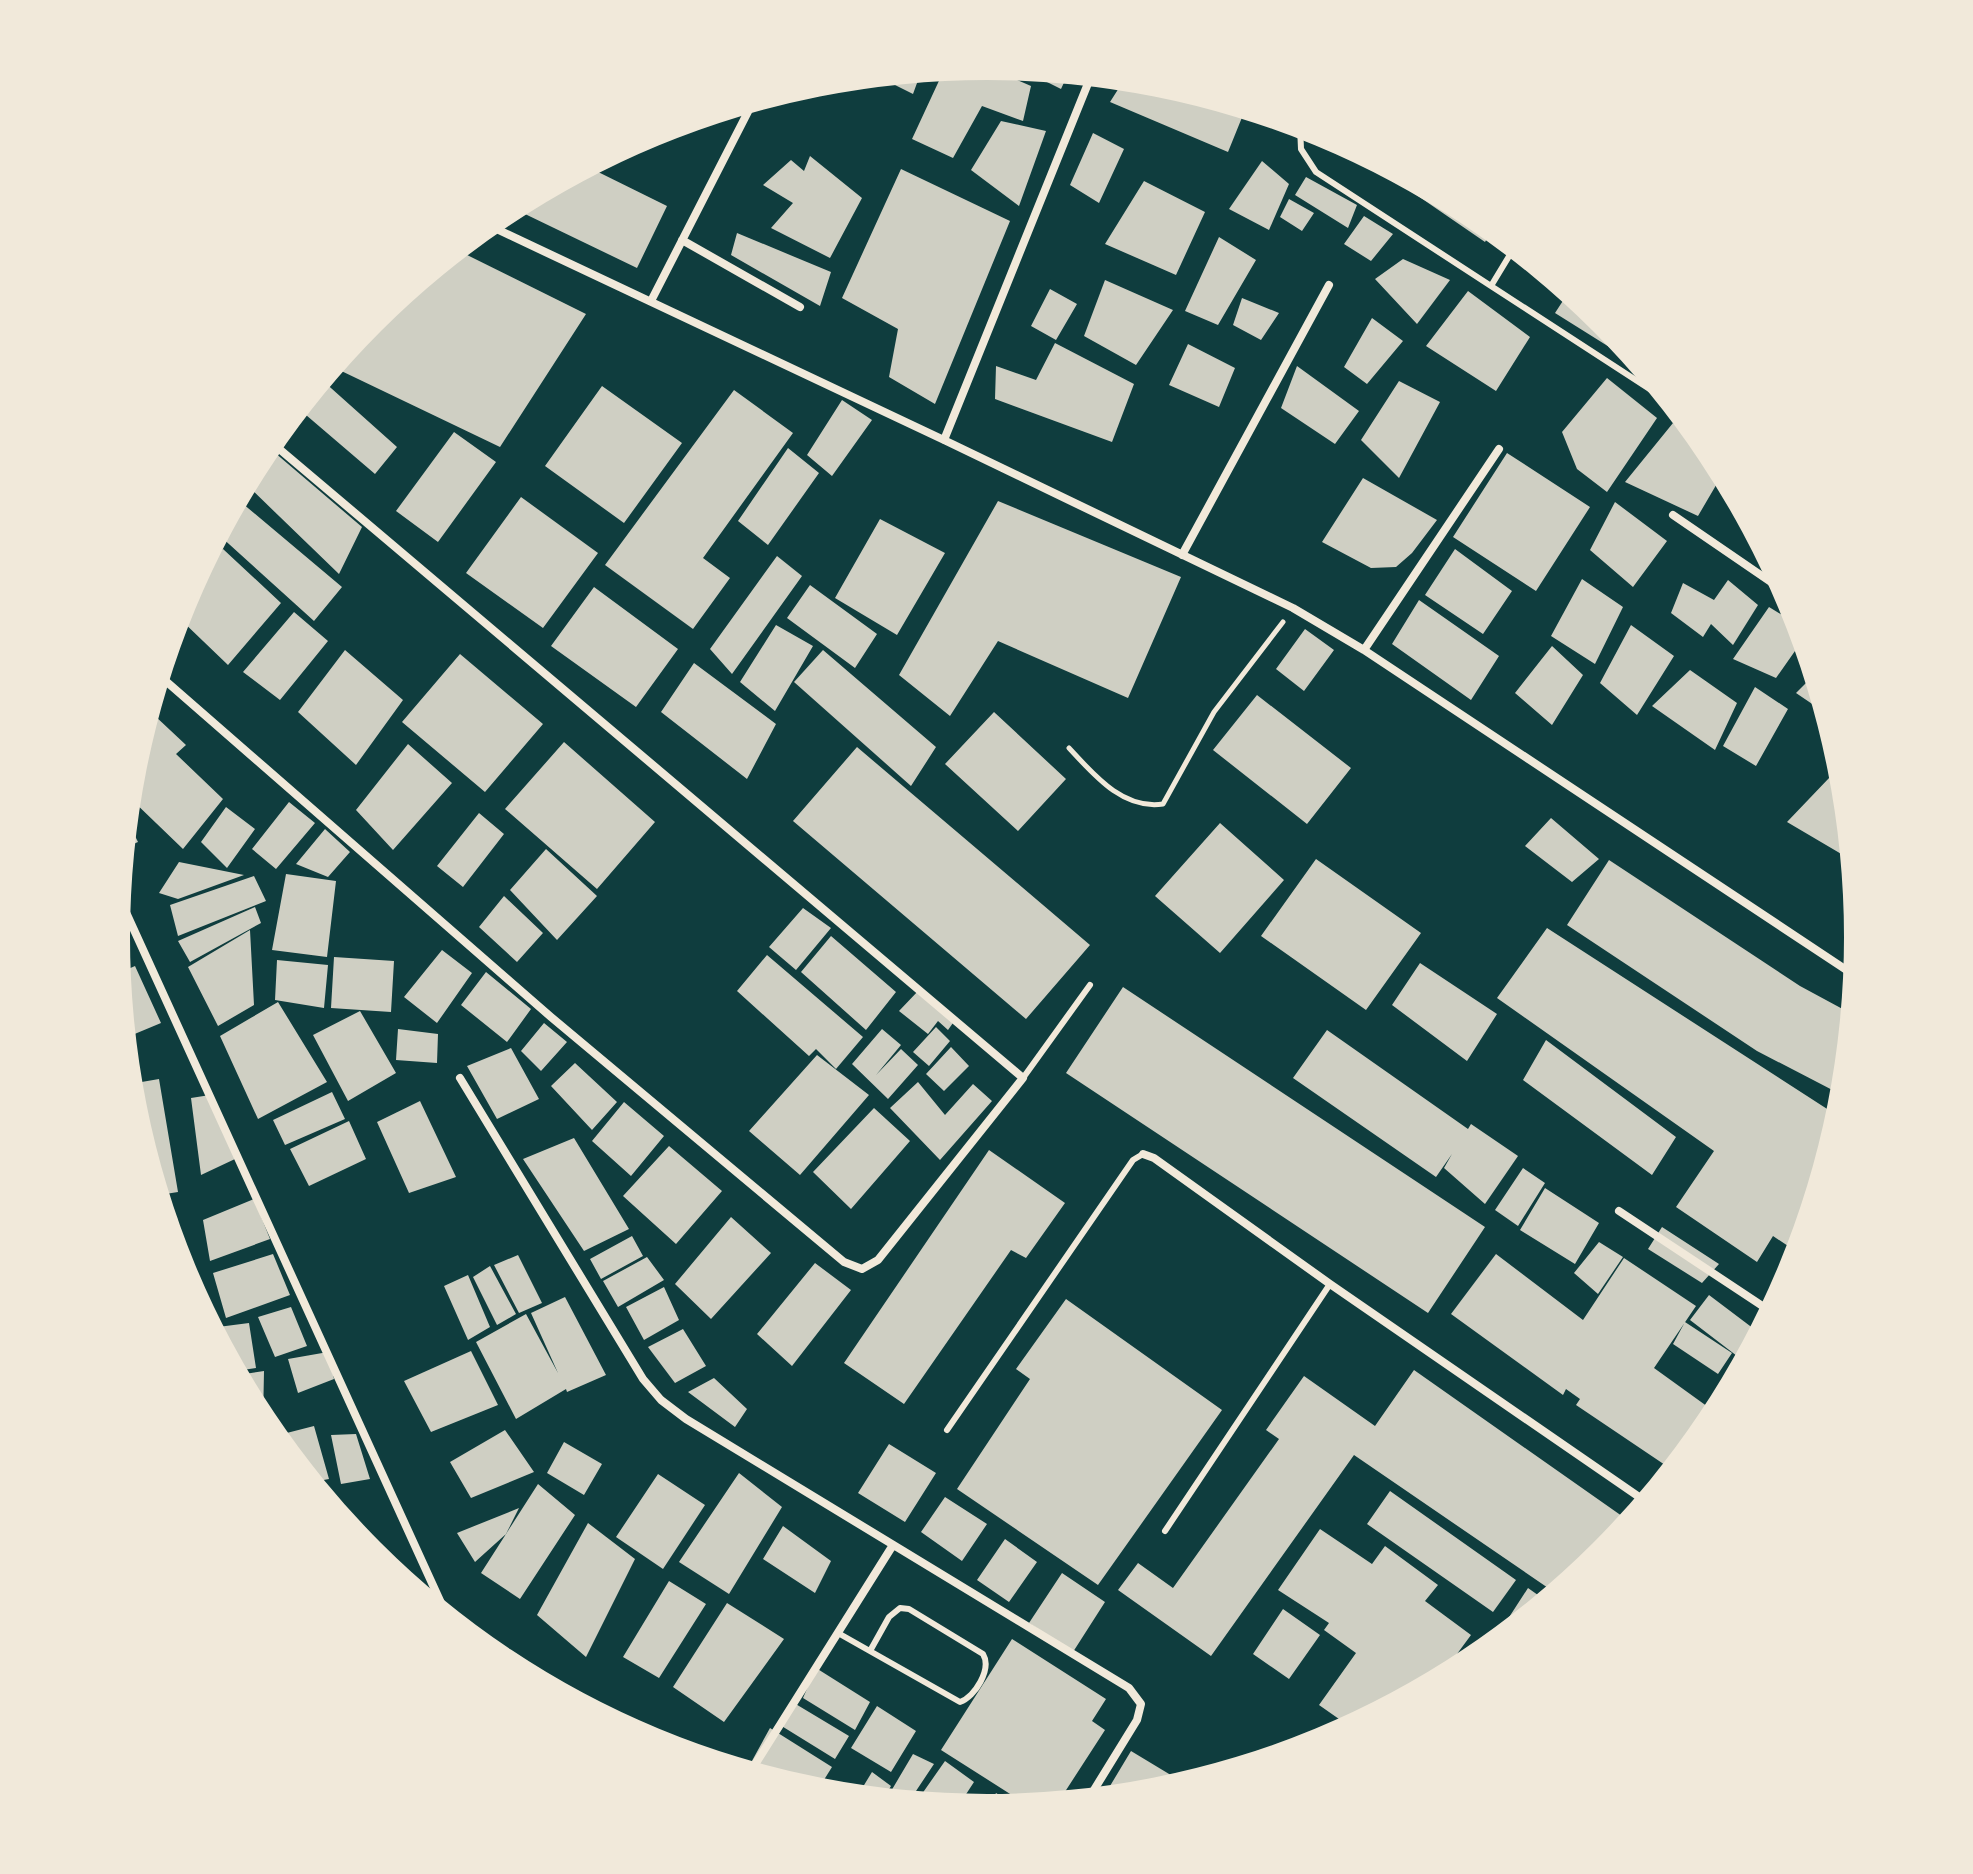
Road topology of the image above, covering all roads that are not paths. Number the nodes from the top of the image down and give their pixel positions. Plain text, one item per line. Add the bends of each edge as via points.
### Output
1 (1087, 86) edge
2 (747, 114) edge
3 (1301, 140) edge
4 (501, 231) edge
5 (682, 240) junction
6 (1508, 257) edge
7 (1329, 285) dead end
8 (1491, 286) junction
9 (651, 301) junction
10 (800, 307) dead end
11 (1640, 383) edge
12 (944, 440) junction
13 (1499, 449) dead end
14 (281, 451) edge
15 (1673, 515) dead end
16 (1182, 555) junction
17 (1764, 577) edge
18 (1364, 650) junction
19 (169, 683) edge
20 (130, 922) edge
21 (1843, 968) edge
22 (1090, 985) dead end
23 (460, 1078) dead end
24 (1023, 1078) junction
25 (1143, 1154) joint
26 (1619, 1211) dead end
27 (1330, 1284) junction
28 (1760, 1305) edge
29 (947, 1430) dead end
30 (1637, 1495) edge
31 (1165, 1531) dead end
32 (893, 1545) junction
33 (437, 1594) edge
34 (838, 1633) junction
35 (870, 1651) junction
36 (756, 1762) edge
37 (1096, 1787) edge

1 - 12 street
2 - 5 street
3 - 8 lane via 1316,172
4 - 9 street
5 - 9 street
5 - 10 street
6 - 8 lane
7 - 16 street
8 - 11 lane
9 - 12 street
12 - 16 street
13 - 18 street
14 - 24 street
15 - 17 street
16 - 18 street via 1293,608
18 - 21 street
19 - 24 street via 539,1007 844,1262 862,1269 878,1260
20 - 33 street
22 - 24 lane
23 - 32 street via 643,1379 661,1400
25 - 27 street
25 - 29 lane via 1133,1160
26 - 28 street
27 - 30 street
27 - 31 lane
32 - 34 street
32 - 37 street via 1129,1688 1141,1704 1137,1720
34 - 35 lane
34 - 36 street
35 - 35 lane via 960,1702 971,1695 987,1667 983,1654 909,1609 900,1608 889,1617

